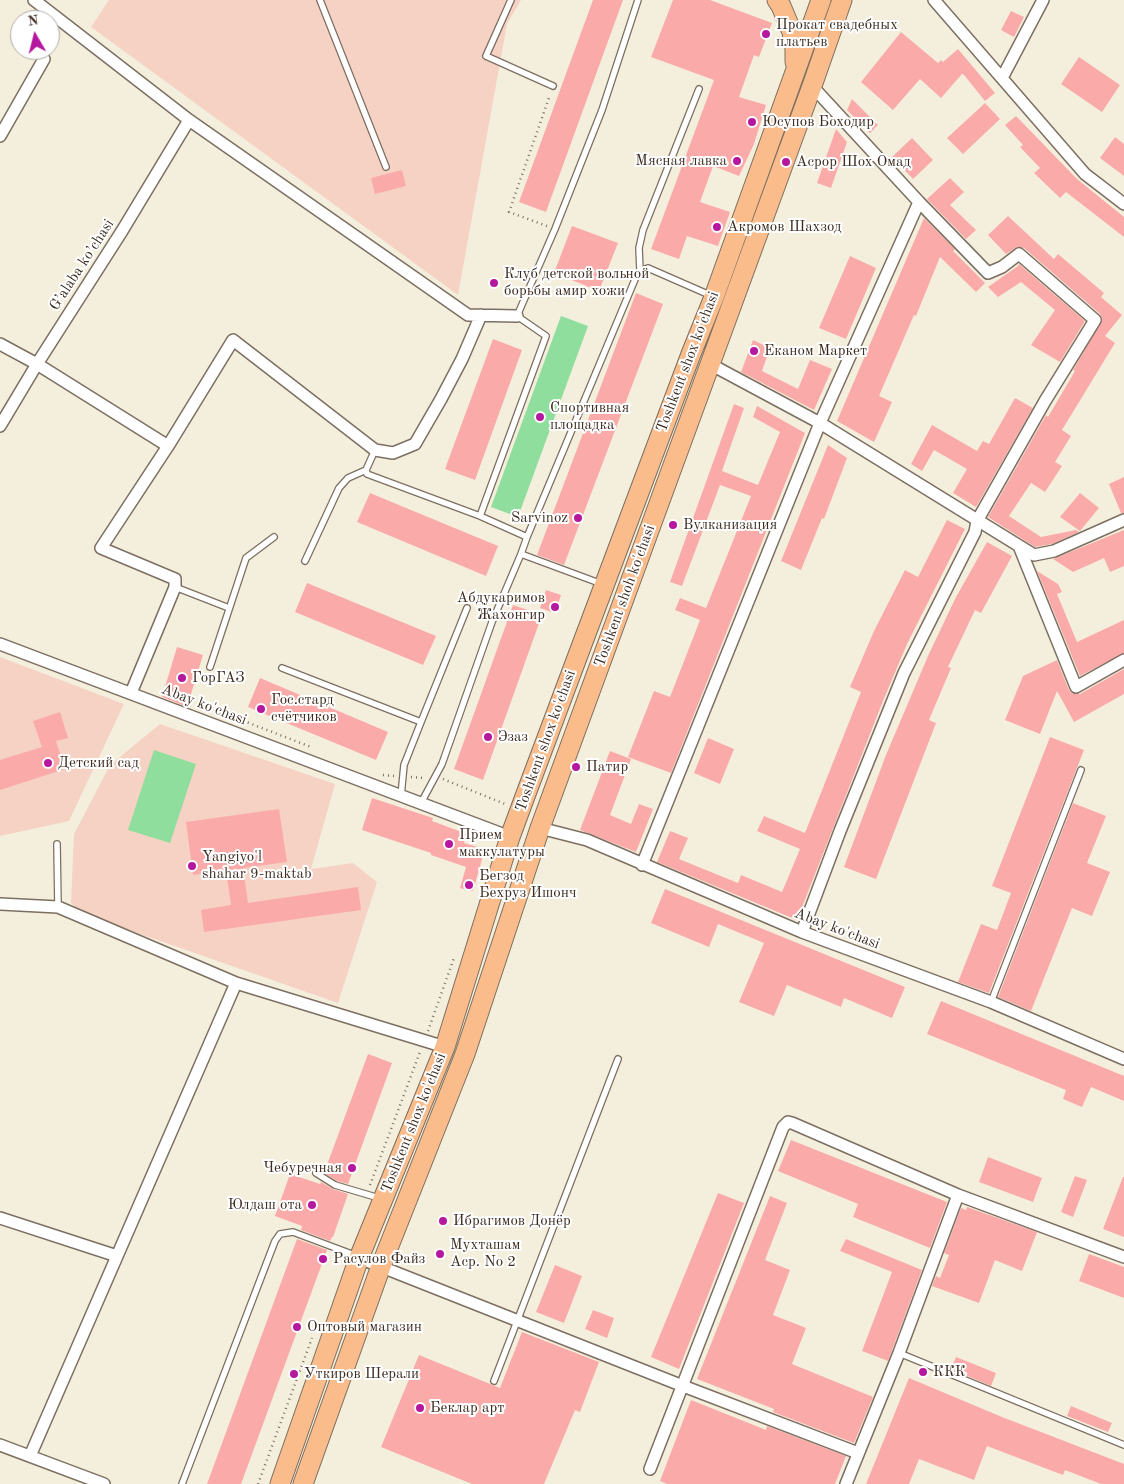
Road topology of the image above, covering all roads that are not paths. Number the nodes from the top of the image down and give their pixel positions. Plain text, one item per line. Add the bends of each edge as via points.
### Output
1 (34, 0) edge
2 (320, 0) edge
3 (511, 0) edge
4 (638, 0) edge
5 (777, 0) edge
6 (821, 0) edge
7 (842, 0) edge
8 (934, 0) edge
9 (1043, 0) edge
10 (43, 60) edge
11 (795, 71) junction
12 (1002, 78) junction
13 (553, 86) road end
14 (812, 86) junction
15 (699, 89) dead end
16 (190, 120) junction
17 (0, 136) edge
18 (386, 167) dead end
19 (919, 202) junction
20 (1124, 204) edge
21 (640, 271) junction
22 (714, 296) junction
23 (732, 304) junction
24 (481, 315) junction
25 (518, 316) junction
26 (0, 344) edge
27 (37, 364) junction
28 (710, 364) junction
29 (820, 423) junction
30 (0, 426) edge
31 (168, 446) junction
32 (375, 450) junction
33 (366, 470) junction
34 (480, 516) junction
35 (1124, 520) edge
36 (977, 521) junction
37 (274, 537) dead end
38 (527, 537) junction
39 (1019, 546) junction
40 (521, 554) junction
41 (305, 561) dead end
42 (604, 585) junction
43 (175, 587) junction
44 (229, 608) junction
45 (467, 608) dead end
46 (0, 644) edge
47 (1124, 660) edge
48 (210, 667) dead end
49 (282, 668) dead end
50 (131, 693) junction
51 (421, 722) junction
52 (1081, 770) dead end
53 (402, 796) junction
54 (421, 803) junction
55 (517, 819) junction
56 (540, 828) junction
57 (510, 837) junction
58 (57, 844) dead end
59 (534, 848) junction
60 (642, 865) junction
61 (0, 904) edge
62 (58, 907) junction
63 (802, 932) junction
64 (236, 984) junction
65 (991, 1002) junction
66 (445, 1047) junction
67 (618, 1059) dead end
68 (1124, 1059) edge
69 (316, 1173) dead end
70 (958, 1195) junction
71 (384, 1200) junction
72 (0, 1218) edge
73 (117, 1256) junction
74 (1124, 1257) edge
75 (359, 1258) junction
76 (381, 1266) junction
77 (517, 1320) junction
78 (899, 1352) junction
79 (494, 1381) dead end
80 (682, 1386) junction
81 (0, 1445) edge
82 (1124, 1445) edge
83 (858, 1453) junction
84 (30, 1456) junction
85 (650, 1469) dead end
86 (104, 1484) edge
87 (182, 1484) edge
88 (280, 1484) edge
89 (303, 1484) edge
90 (846, 1484) edge

1 - 16 street
2 - 18 lane
3 - 13 lane via 486,56
4 - 25 lane via 602,110
5 - 11 main road via 792,32
6 - 11 main road, Toshkent shox ko'chasi
7 - 14 main road, Toshkent shox ko'chasi
8 - 12 street
9 - 12 street
10 - 17 street
11 - 22 main road, Toshkent shox ko'chasi
12 - 20 street via 1085,174
14 - 19 street
14 - 23 main road, Toshkent shox ko'chasi
15 - 21 lane via 643,230 639,248
16 - 24 street via 468,315
16 - 27 street, G’alaba ko’chasi
19 - 29 street
19 - 36 street via 988,273 1020,254 1095,320
21 - 22 lane via 648,268
21 - 38 lane
22 - 23 main road
22 - 42 main road, Toshkent shox ko'chasi
23 - 28 main road, Toshkent shox ko'chasi
24 - 25 street
24 - 32 street via 458,367 415,444 393,453
25 - 34 lane via 546,336
26 - 27 street
27 - 30 street, G’alaba ko’chasi
27 - 31 street
28 - 29 street
28 - 56 main road, Toshkent shoh ko'chasi
29 - 36 street
29 - 60 street
31 - 32 street via 232,340
31 - 43 street via 101,548 175,579
32 - 33 lane
33 - 34 lane via 367,474 399,487
33 - 41 lane via 348,478 339,488
34 - 38 lane
35 - 39 street via 1054,551 1034,555
36 - 39 street
36 - 63 street via 975,532 904,673
37 - 44 lane via 246,558
38 - 40 lane
39 - 47 street via 1076,687
40 - 42 lane
40 - 54 lane via 492,622 442,764
42 - 55 main road, Toshkent shox ko'chasi
43 - 44 lane
43 - 50 street
44 - 48 lane
45 - 51 lane
46 - 50 street, Abay ko'chasi
49 - 51 lane
50 - 53 street, Abay ko'chasi
51 - 53 lane via 404,765
52 - 65 lane
53 - 54 street, Abay ko'chasi
54 - 57 street, Abay ko'chasi
55 - 56 main road
55 - 57 main road, Toshkent shox ko'chasi
56 - 59 main road, Toshkent shox ko'chasi
56 - 60 street, Abay ko'chasi via 587,840
57 - 59 main road
57 - 66 main road, Toshkent shox ko'chasi
58 - 62 lane
59 - 76 main road, Toshkent shox ko'chasi via 465,1054
60 - 63 street, Abay ko'chasi
61 - 62 street
62 - 64 street
63 - 65 street, Abay ko'chasi
64 - 66 street
64 - 73 street
65 - 68 street, Abay ko'chasi
66 - 71 main road, Toshkent shox ko'chasi
67 - 77 lane
69 - 71 lane via 335,1185
70 - 74 street
70 - 78 street
70 - 80 street via 792,1123 785,1124
71 - 75 main road, Toshkent shox ko'chasi
72 - 73 street
73 - 84 street
75 - 76 street
75 - 87 lane via 293,1232 280,1234 274,1241
75 - 88 main road, Toshkent shox ko'chasi
76 - 77 street
76 - 89 main road, Toshkent shox ko'chasi
77 - 79 lane
77 - 80 street
78 - 82 lane
78 - 83 street
80 - 83 street
80 - 85 street
81 - 84 street
83 - 90 street
84 - 86 street

